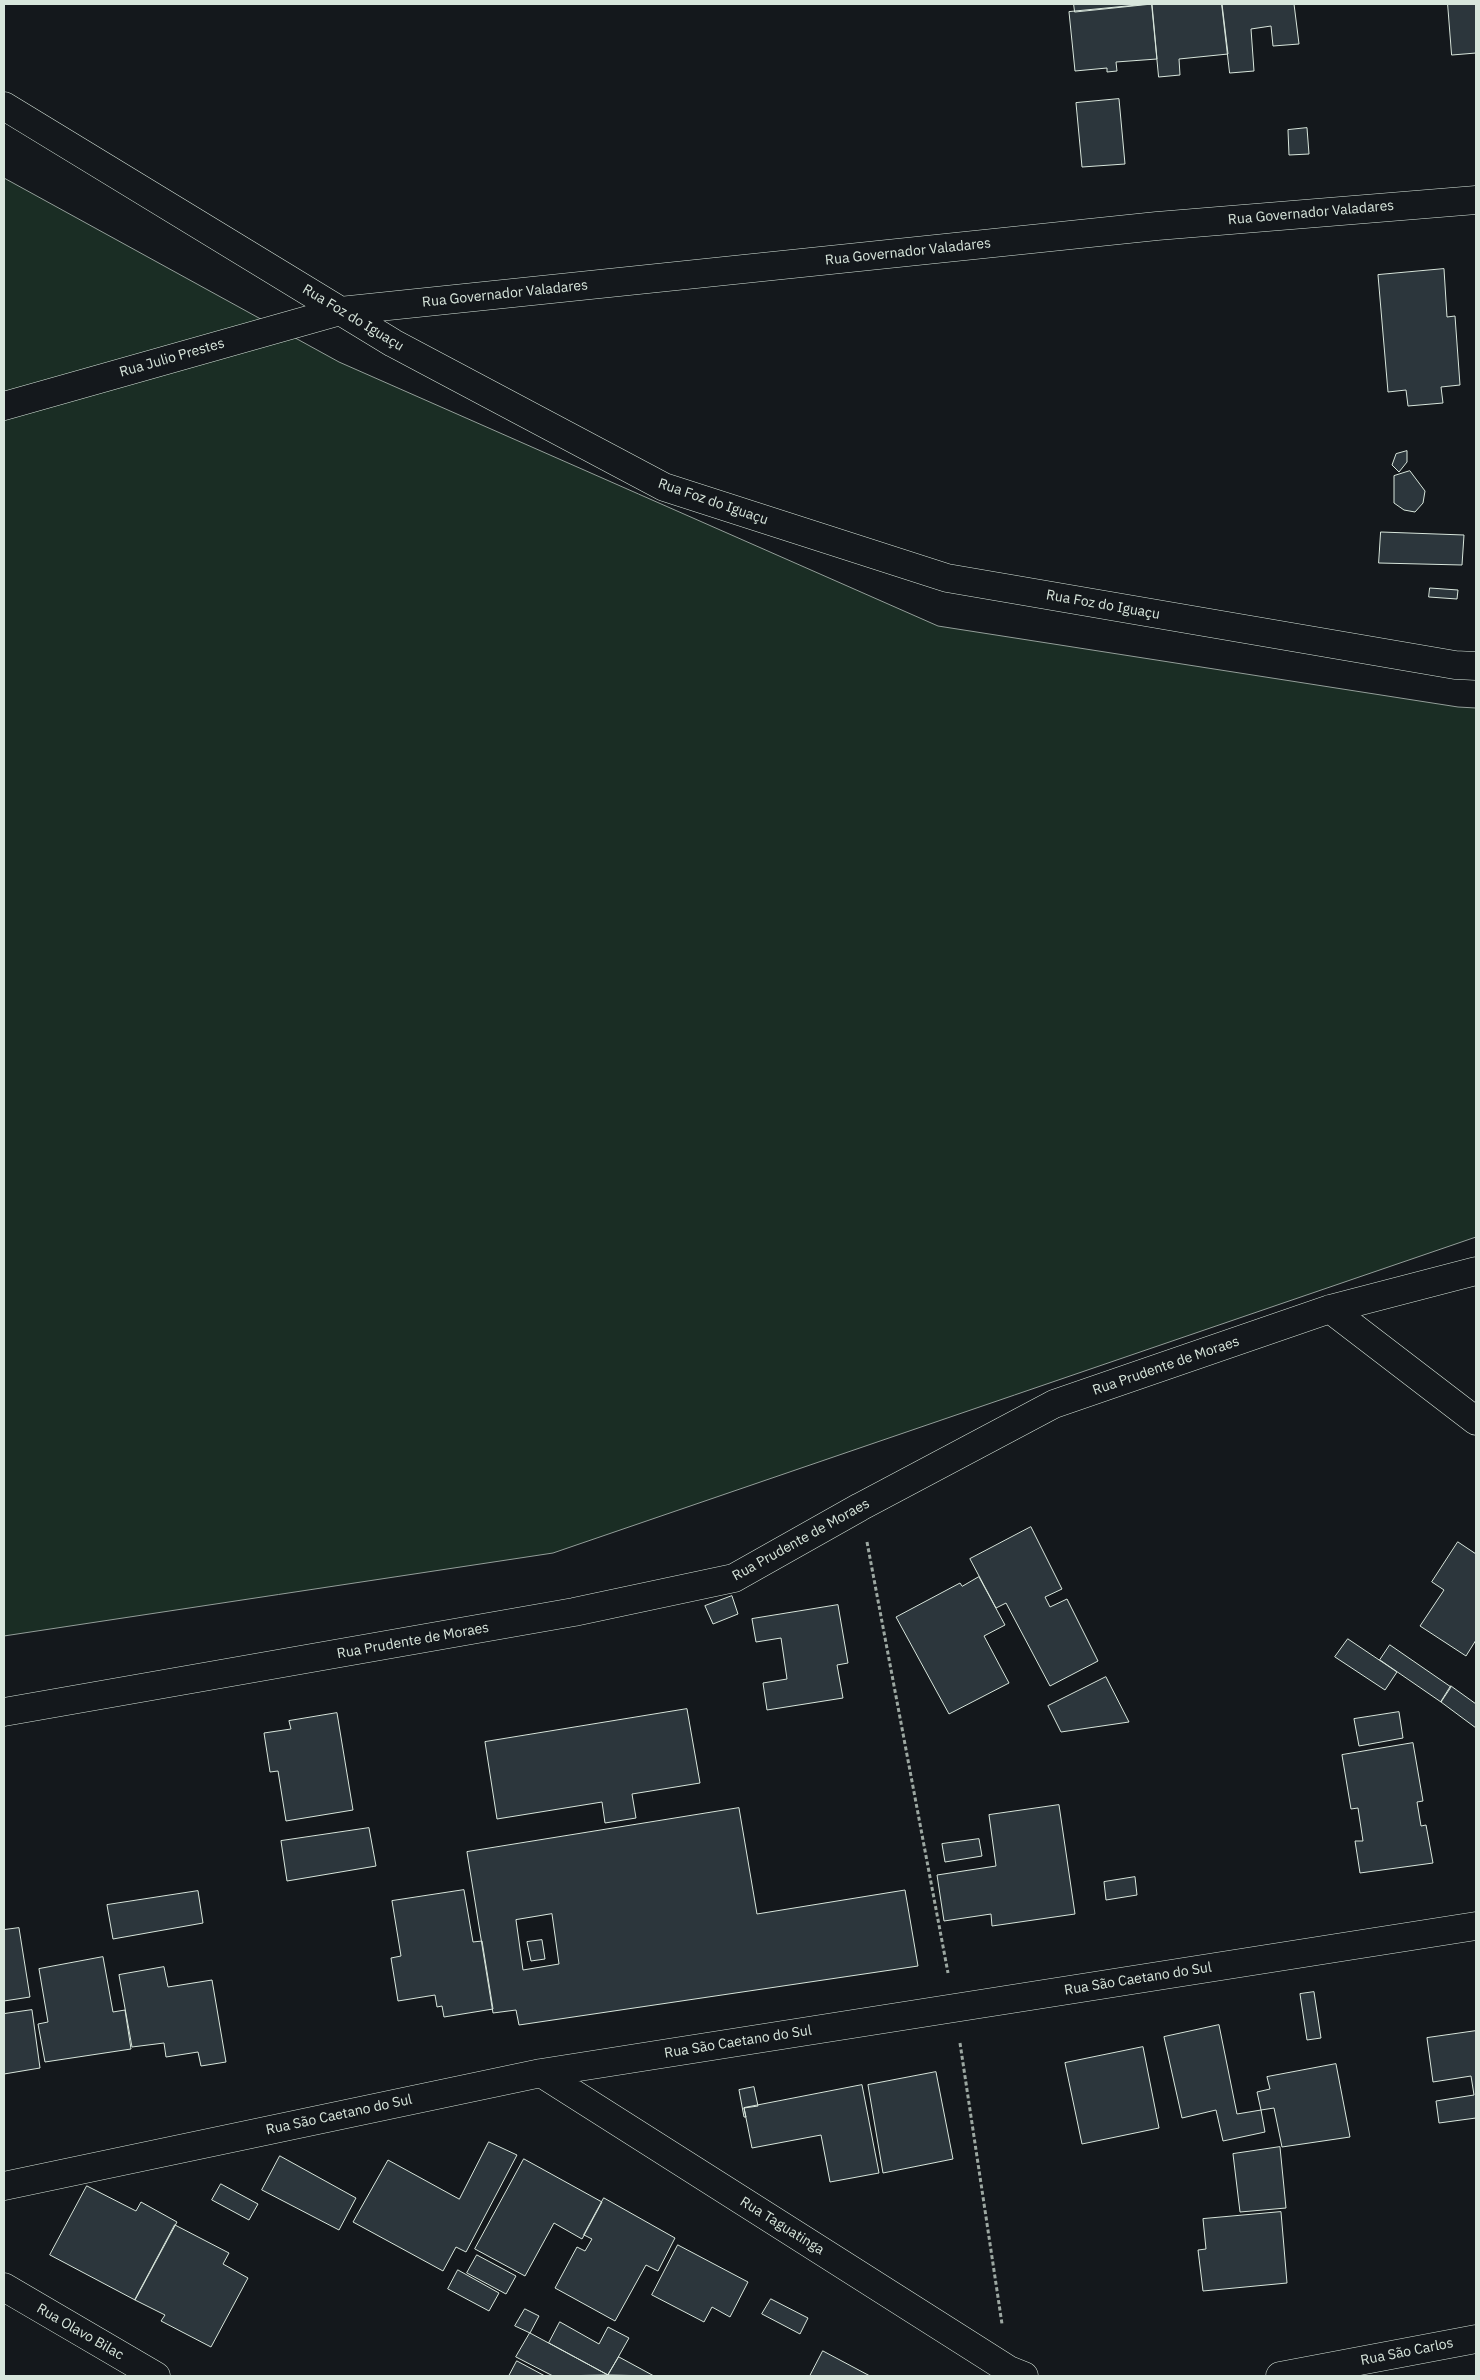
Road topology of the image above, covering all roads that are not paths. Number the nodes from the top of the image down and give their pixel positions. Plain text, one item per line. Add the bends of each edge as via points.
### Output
1 (4, 106) edge
2 (1476, 200) edge
3 (340, 311) junction
4 (4, 406) edge
5 (1476, 666) edge
6 (1476, 1271) edge
7 (1330, 1309) junction
8 (1476, 1421) edge
9 (4, 1712) edge
10 (1476, 1926) edge
11 (541, 2073) junction
12 (4, 2186) edge
13 (4, 2287) edge
14 (1476, 2339) edge
15 (1016, 2373) edge
16 (156, 2376) edge
17 (1280, 2376) edge

1 - 3 street, Rua Foz do Iguaçu
2 - 3 street, Rua Governador Valadares via 1157,226
3 - 4 street, Rua Julio Prestes
3 - 5 street, Rua Foz do Iguaçu via 392,343 664,487 947,578
6 - 7 street, Rua Prudente de Moraes
7 - 8 street
7 - 9 street, Rua Prudente de Moraes via 1054,1404 734,1578 574,1612
10 - 11 street, Rua São Caetano do Sul
11 - 12 street, Rua São Caetano do Sul
11 - 15 street, Rua Taguatinga
13 - 16 street, Rua Olavo Bilac
14 - 17 street, Rua São Carlos

